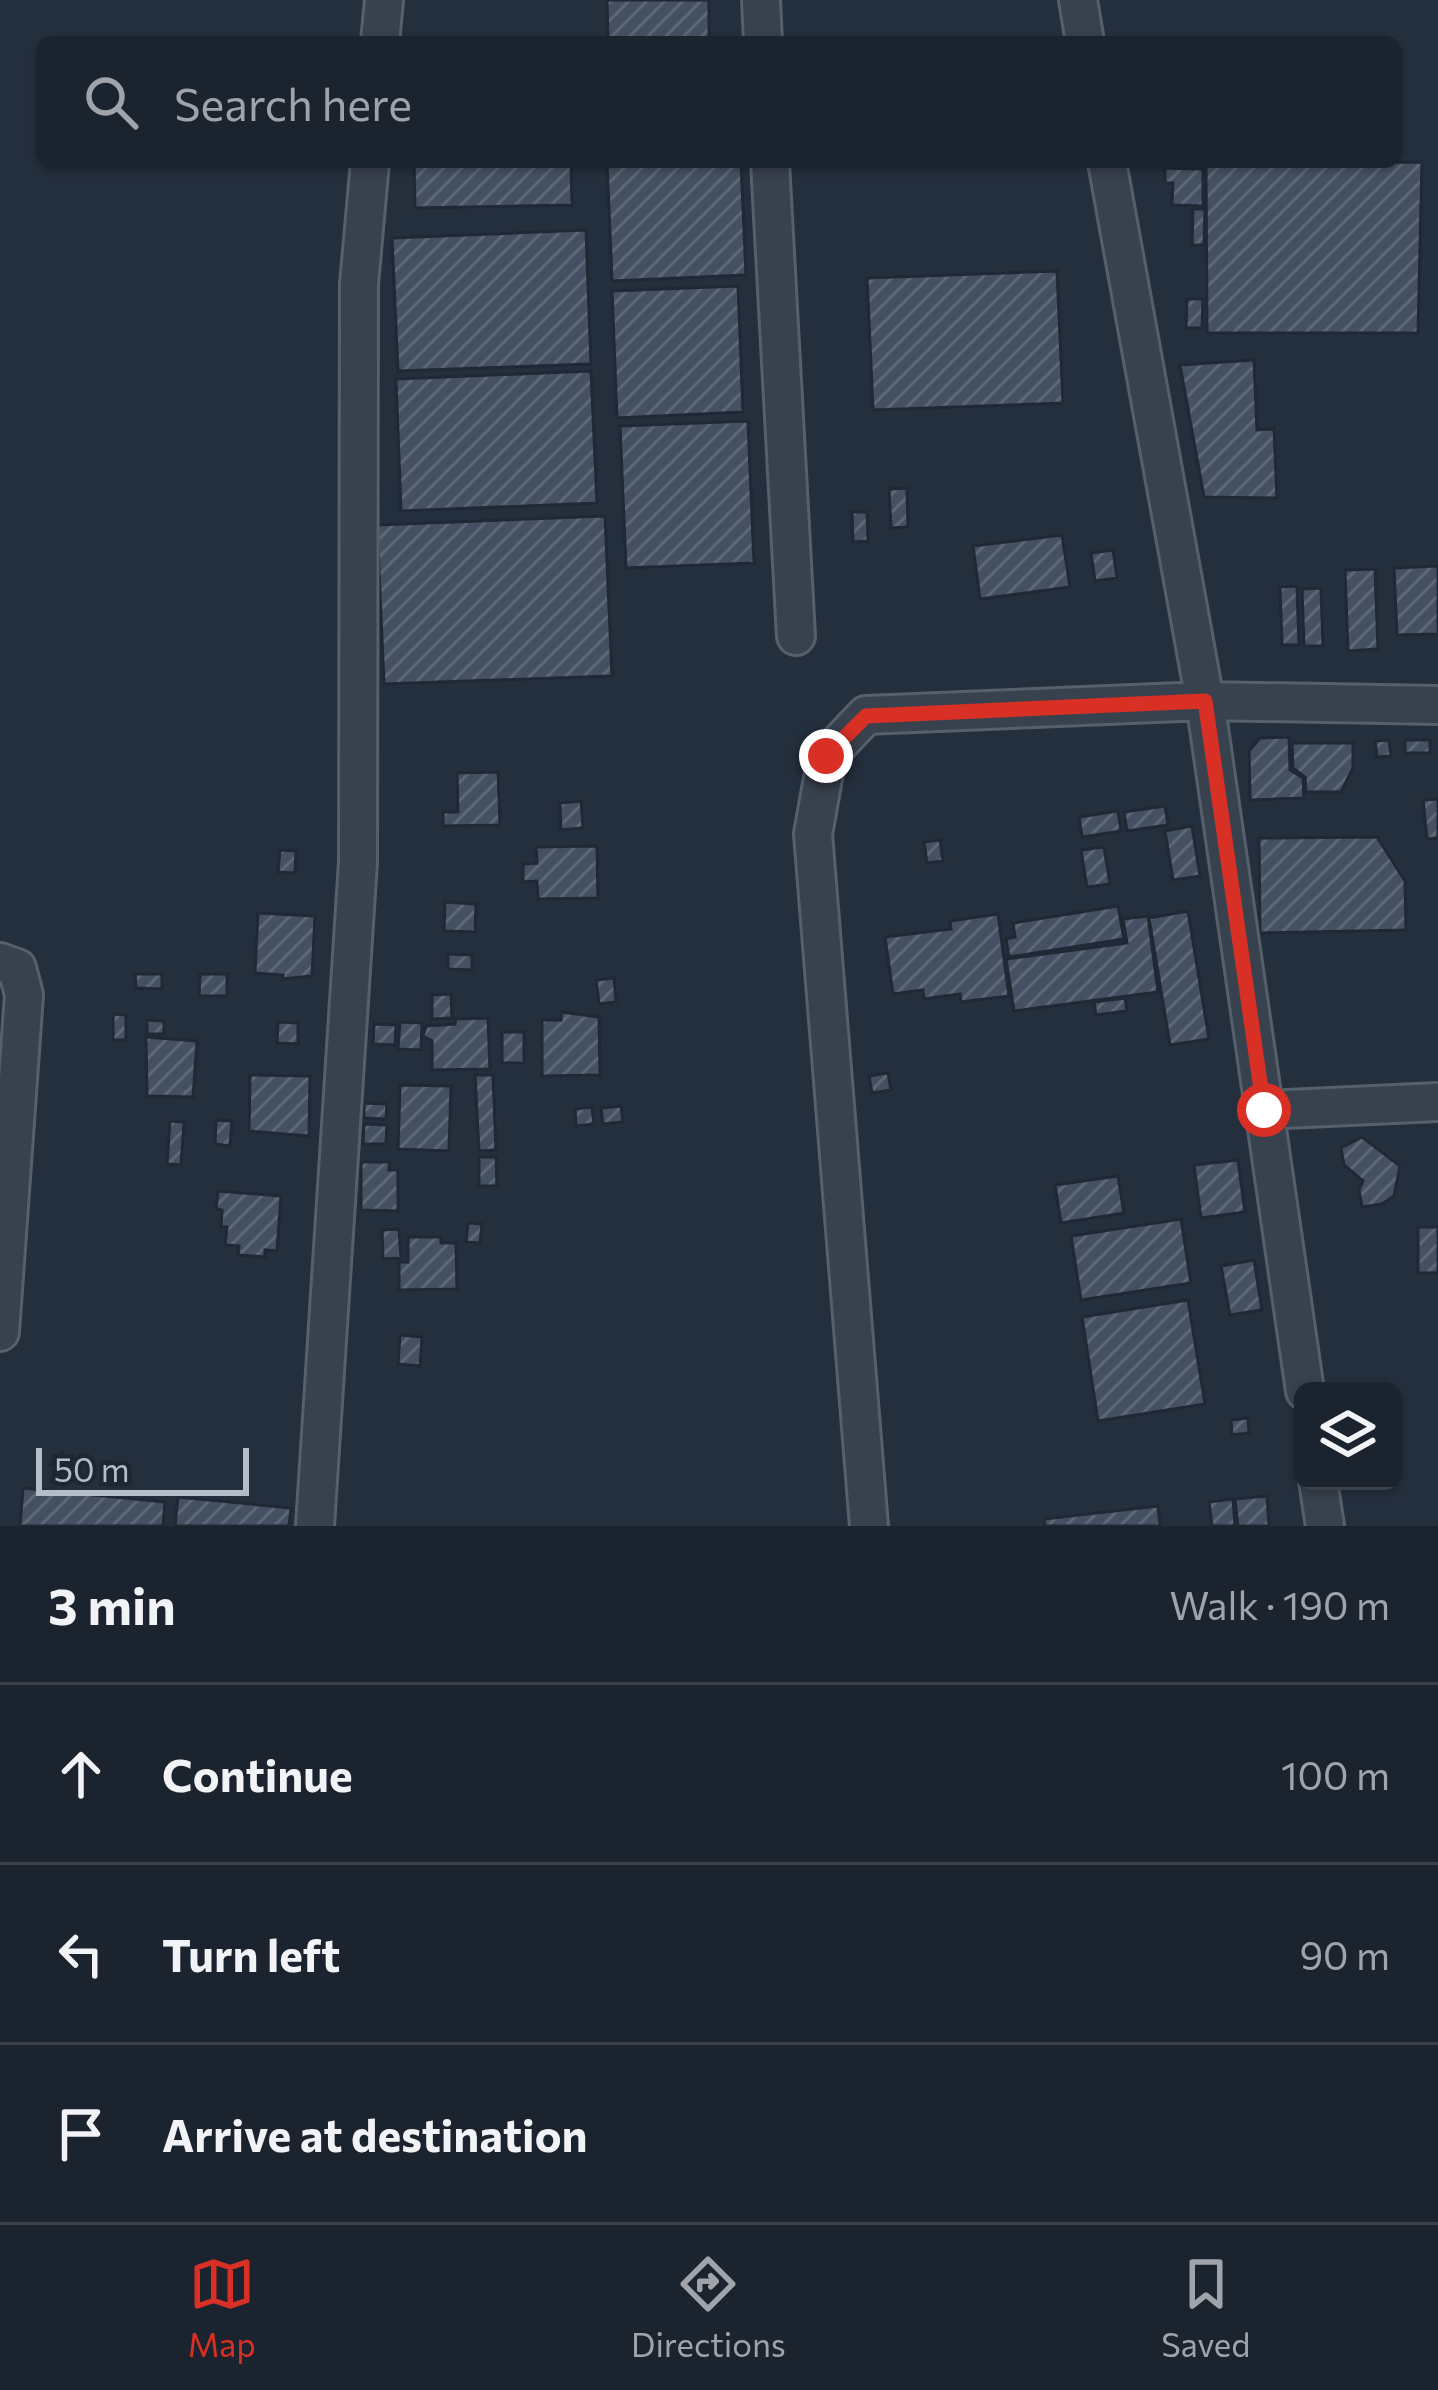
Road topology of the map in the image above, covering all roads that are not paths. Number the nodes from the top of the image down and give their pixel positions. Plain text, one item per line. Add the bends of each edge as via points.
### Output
1 (384, 0) edge
2 (761, 0) edge
3 (1078, 0) edge
4 (381, 36) edge
5 (763, 36) edge
6 (1084, 36) edge
7 (369, 168) edge
8 (770, 168) edge
9 (1108, 168) edge
10 (796, 636) dead end
11 (1205, 701) junction
12 (1438, 705) edge
13 (0, 962) edge
14 (1438, 1102) edge
15 (1264, 1110) junction
16 (0, 1332) edge
17 (1304, 1382) edge
18 (1319, 1490) edge
19 (315, 1526) edge
20 (868, 1526) edge
21 (1325, 1526) edge

1 - 4 street
2 - 5 street
3 - 6 street
7 - 19 street via 359,284 358,862
8 - 10 street
9 - 11 street
11 - 12 street
11 - 15 street
11 - 20 street via 866,716 826,756 813,834
13 - 16 street via 17,968 24,995
14 - 15 street
15 - 17 street
18 - 21 street

